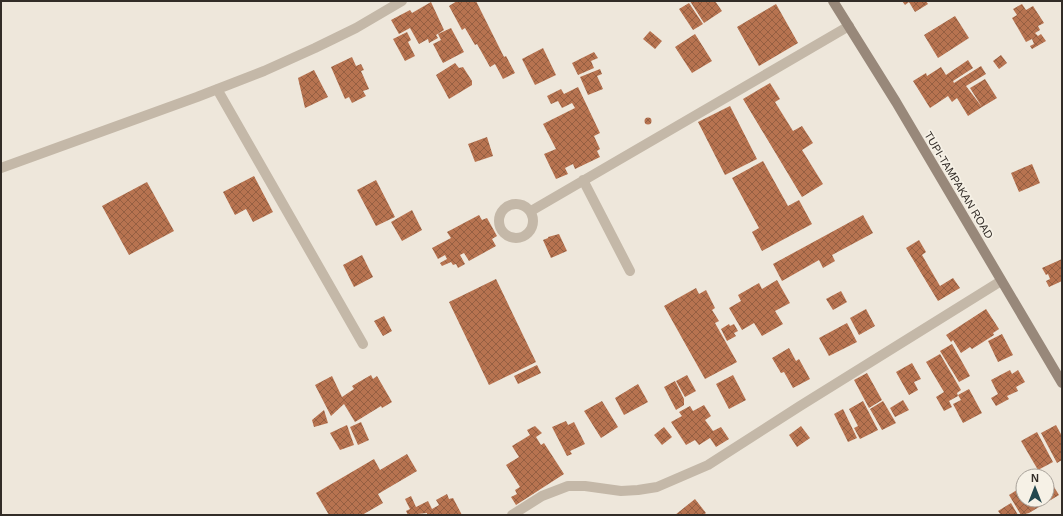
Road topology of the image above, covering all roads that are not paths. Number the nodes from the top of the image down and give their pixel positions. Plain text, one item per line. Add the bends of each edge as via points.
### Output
1 (402, 1) edge
2 (833, 1) edge
3 (849, 26) junction
4 (217, 89) junction
5 (1, 168) edge
6 (583, 180) junction
7 (531, 211) dead end
8 (630, 271) dead end
9 (1001, 281) junction
10 (363, 344) dead end
11 (1062, 383) edge
12 (512, 515) edge

1 - 4 street via 315,48
2 - 3 main road, TUPI-TAMPAKAN ROAD
3 - 6 street
3 - 9 main road, TUPI-TAMPAKAN ROAD
4 - 5 street
4 - 10 street
6 - 7 street
6 - 8 street
9 - 11 main road, TUPI-TAMPAKAN ROAD
9 - 12 street via 708,465 657,487 638,490 568,486 542,496

